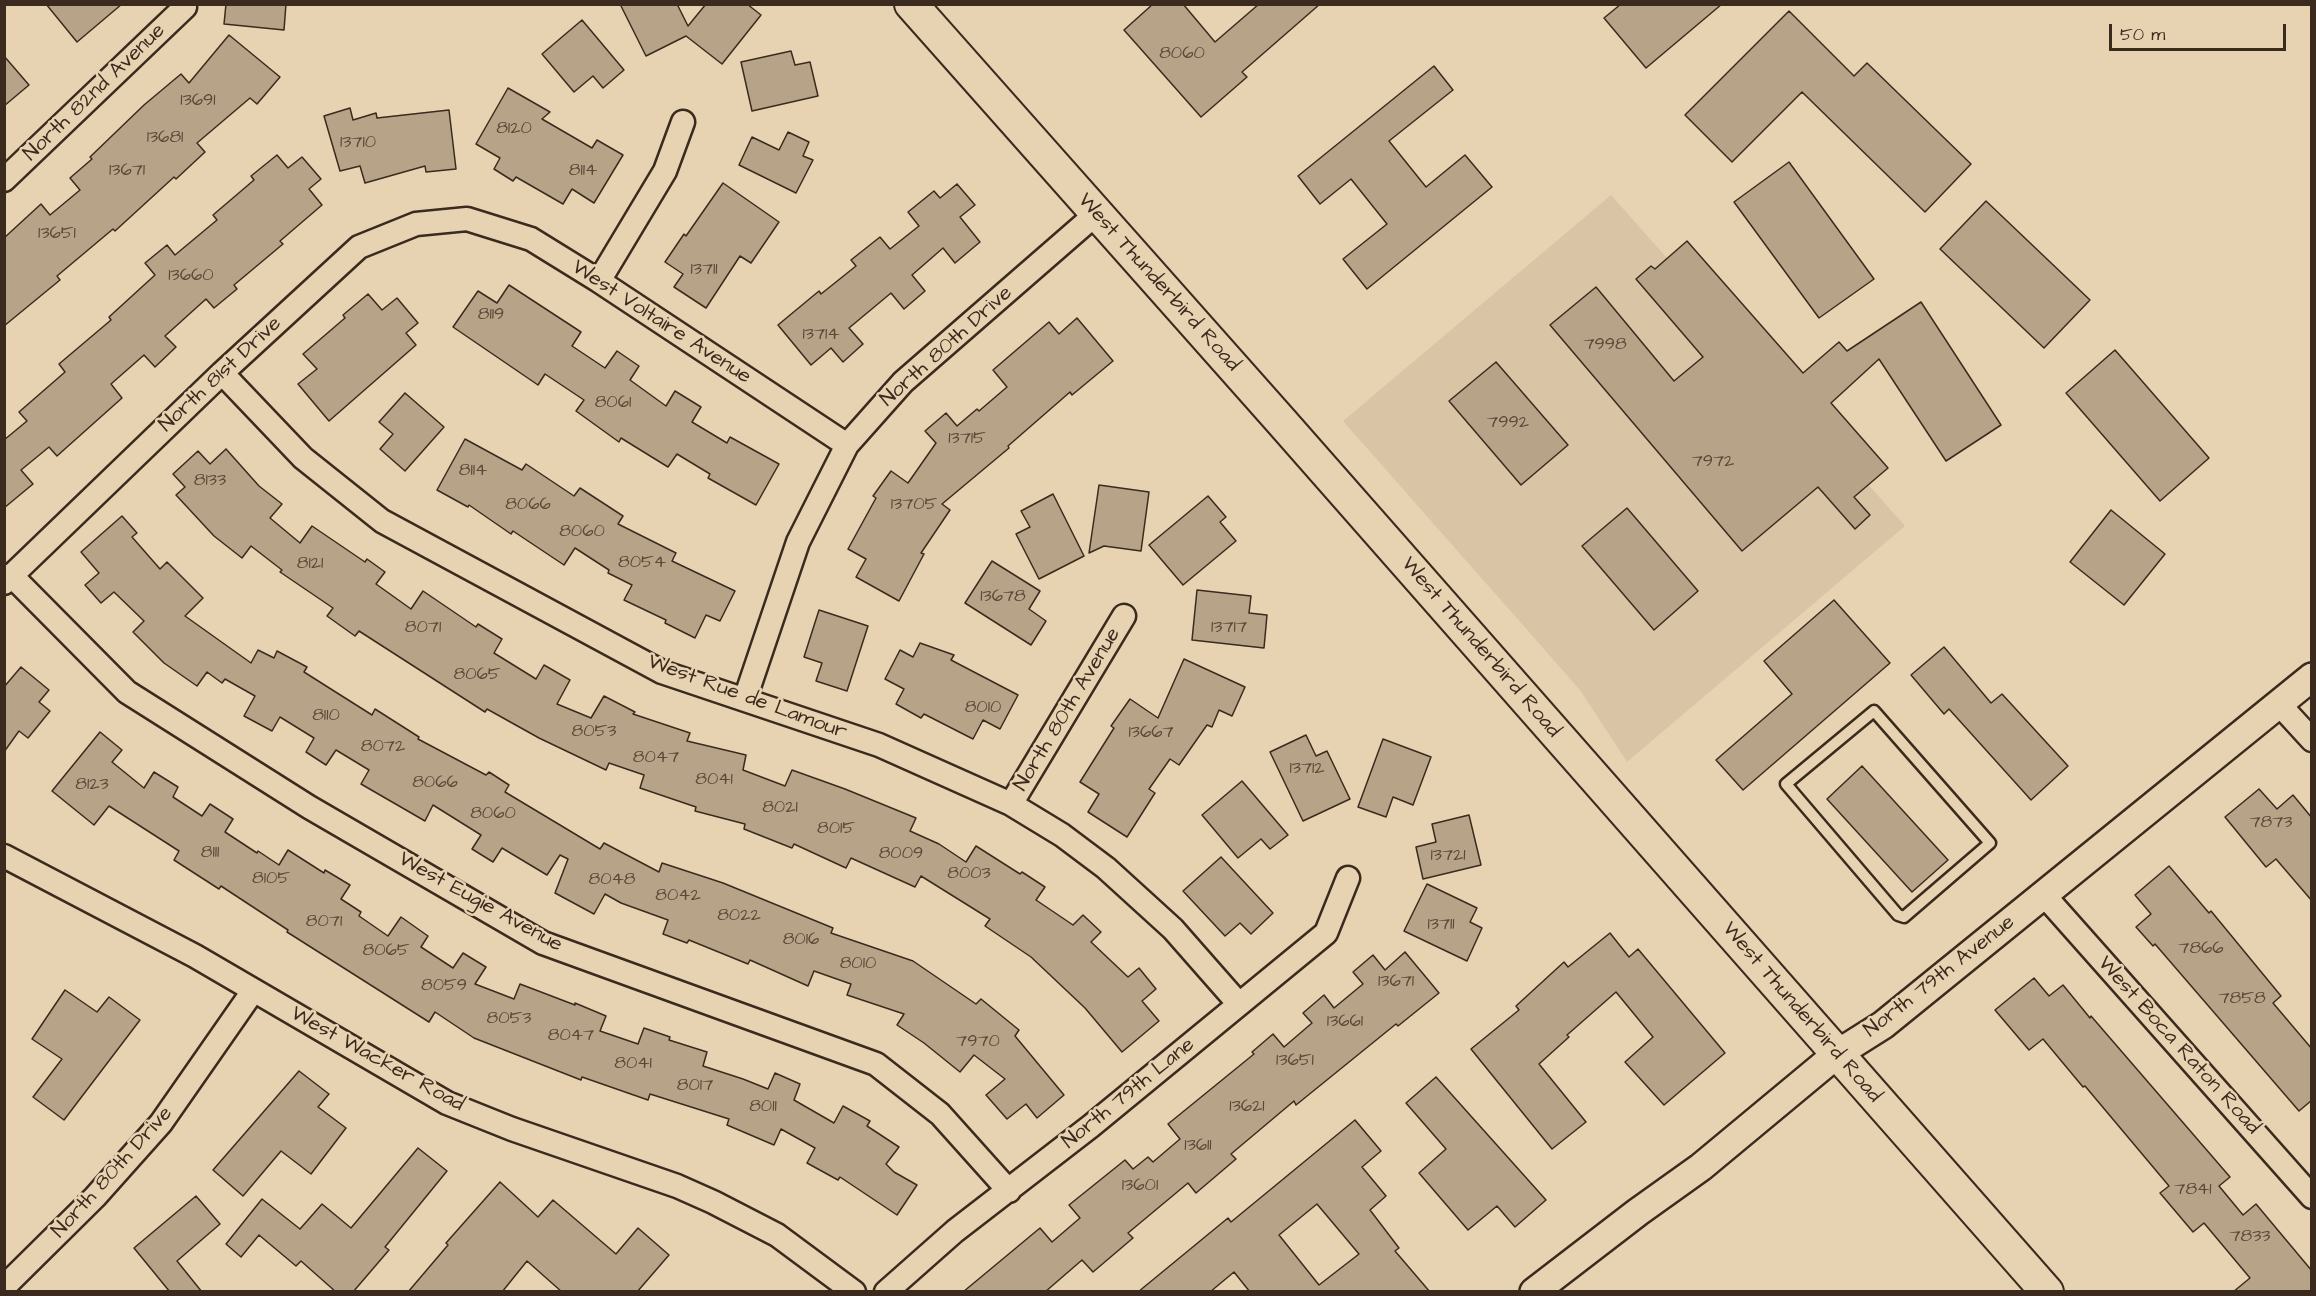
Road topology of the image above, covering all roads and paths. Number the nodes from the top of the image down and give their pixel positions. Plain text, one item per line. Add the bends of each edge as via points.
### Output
1 (911, 4) edge
2 (184, 6) edge
3 (683, 122) dead end
4 (4, 180) edge
5 (1096, 214) junction
6 (467, 219) joint
7 (599, 281) junction
8 (222, 373) junction
9 (847, 445) junction
10 (8, 579) edge
11 (1124, 616) dead end
12 (2312, 677) edge
13 (745, 699) junction
14 (2279, 704) junction
15 (2312, 740) edge
16 (1786, 784) joint
17 (1011, 804) junction
18 (4, 856) edge
19 (1348, 878) dead end
20 (2044, 895) junction
21 (253, 991) junction
22 (1238, 1003) junction
23 (1837, 1054) junction
24 (1009, 1191) junction
25 (2312, 1197) edge
26 (4, 1287) edge
27 (854, 1292) edge
28 (886, 1292) edge
29 (1534, 1292) edge
30 (2048, 1292) edge

1 - 5 main road, West Thunderbird Road
2 - 4 street, North 82nd Avenue
3 - 7 street via 665,171
5 - 9 street, North 80th Drive via 903,382
5 - 23 main road, West Thunderbird Road
6 - 7 street, West Voltaire Avenue via 531,239
6 - 8 street, North 81st Drive via 416,224 359,247
7 - 9 street, West Voltaire Avenue
8 - 10 street, North 81st Drive
8 - 13 street, West Rue de Lamour via 303,458 382,522 663,672
9 - 13 street, North 80th Drive via 798,542
10 - 24 street, West Eugie Avenue via 127,692 309,807 543,943 876,1064 940,1114
11 - 17 street, North 80th Avenue
12 - 14 street, North 79th Avenue
13 - 17 street, West Rue de Lamour via 879,745
14 - 15 street
14 - 20 street, North 79th Avenue
16 - 16 lane via 1874,711 1990,843 1904,917 1898,915
17 - 22 street, West Rue de Lamour via 1106,868 1173,929
18 - 21 street, West Wacker Road via 195,956
19 - 22 street, North 79th Lane via 1326,933
20 - 23 street, North 79th Avenue via 1882,1025
20 - 25 street, West Boca Raton Road
21 - 26 street, North 80th Drive via 161,1123 95,1197
21 - 27 street, West Wacker Road via 447,1103 676,1186 744,1216 777,1235
22 - 24 street, North 79th Lane
23 - 29 street, North 79th Avenue via 1701,1167
23 - 30 main road, West Thunderbird Road
24 - 28 street, North 79th Lane

